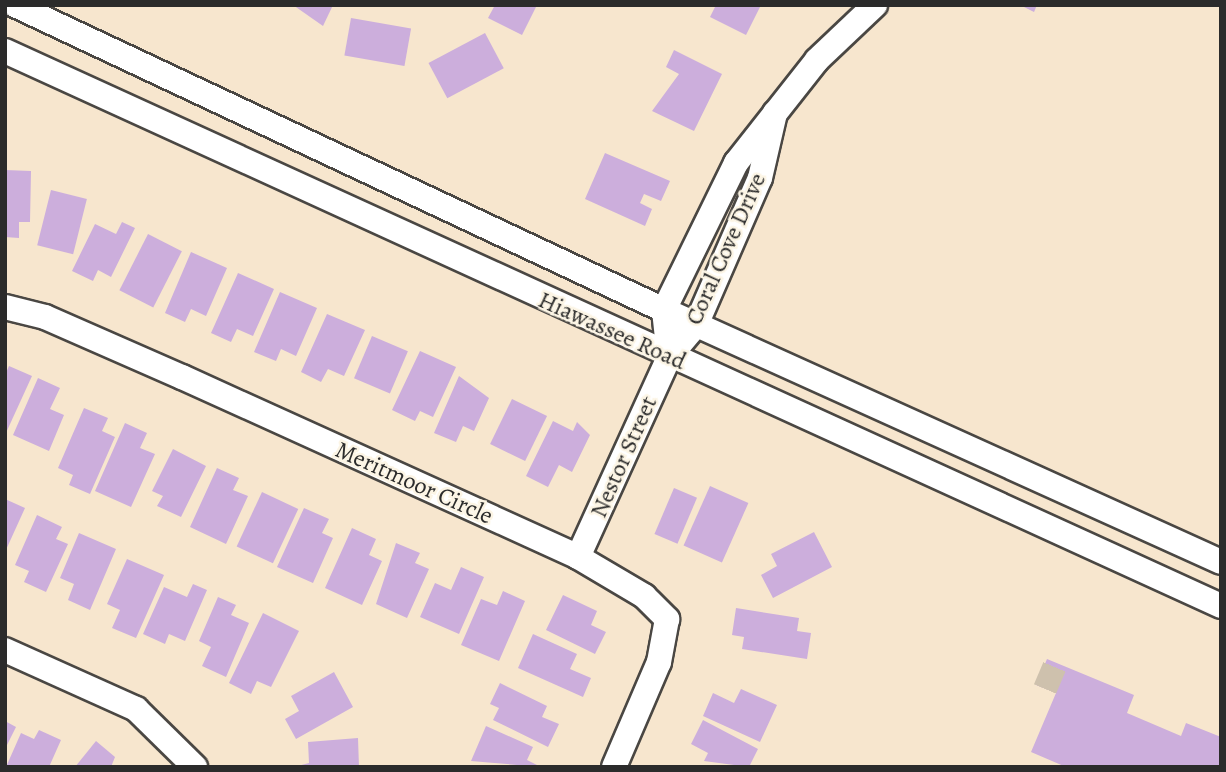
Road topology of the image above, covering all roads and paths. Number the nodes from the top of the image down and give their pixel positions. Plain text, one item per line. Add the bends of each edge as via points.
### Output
1 (15, 5) edge
2 (875, 5) edge
3 (5, 51) edge
4 (775, 113) junction
5 (5, 307) edge
6 (664, 310) junction
7 (696, 325) junction
8 (669, 357) junction
9 (1121, 516) junction
10 (1104, 554) junction
11 (578, 557) junction
12 (1221, 562) edge
13 (1221, 606) edge
14 (5, 650) edge
15 (195, 767) edge
16 (614, 767) edge

1 - 6 street, Hiawassee Road
2 - 4 street, Coral Cove Drive via 817,60
3 - 8 street, Hiawassee Road
4 - 6 street, Coral Cove Drive via 736,163
4 - 7 street, Coral Cove Drive via 760,178
5 - 11 street, Meritmoor Circle via 45,317
6 - 7 street, Hiawassee Road
6 - 8 street, Coral Cove Drive
7 - 8 street, Coral Cove Drive
7 - 9 street, Hiawassee Road
8 - 10 street, Hiawassee Road
8 - 11 street, Nestor Street
9 - 10 street
9 - 12 street, Hiawassee Road
10 - 13 street, Hiawassee Road
11 - 16 street, Meritmoor Circle via 643,596 667,619 659,662
14 - 15 street via 136,709

